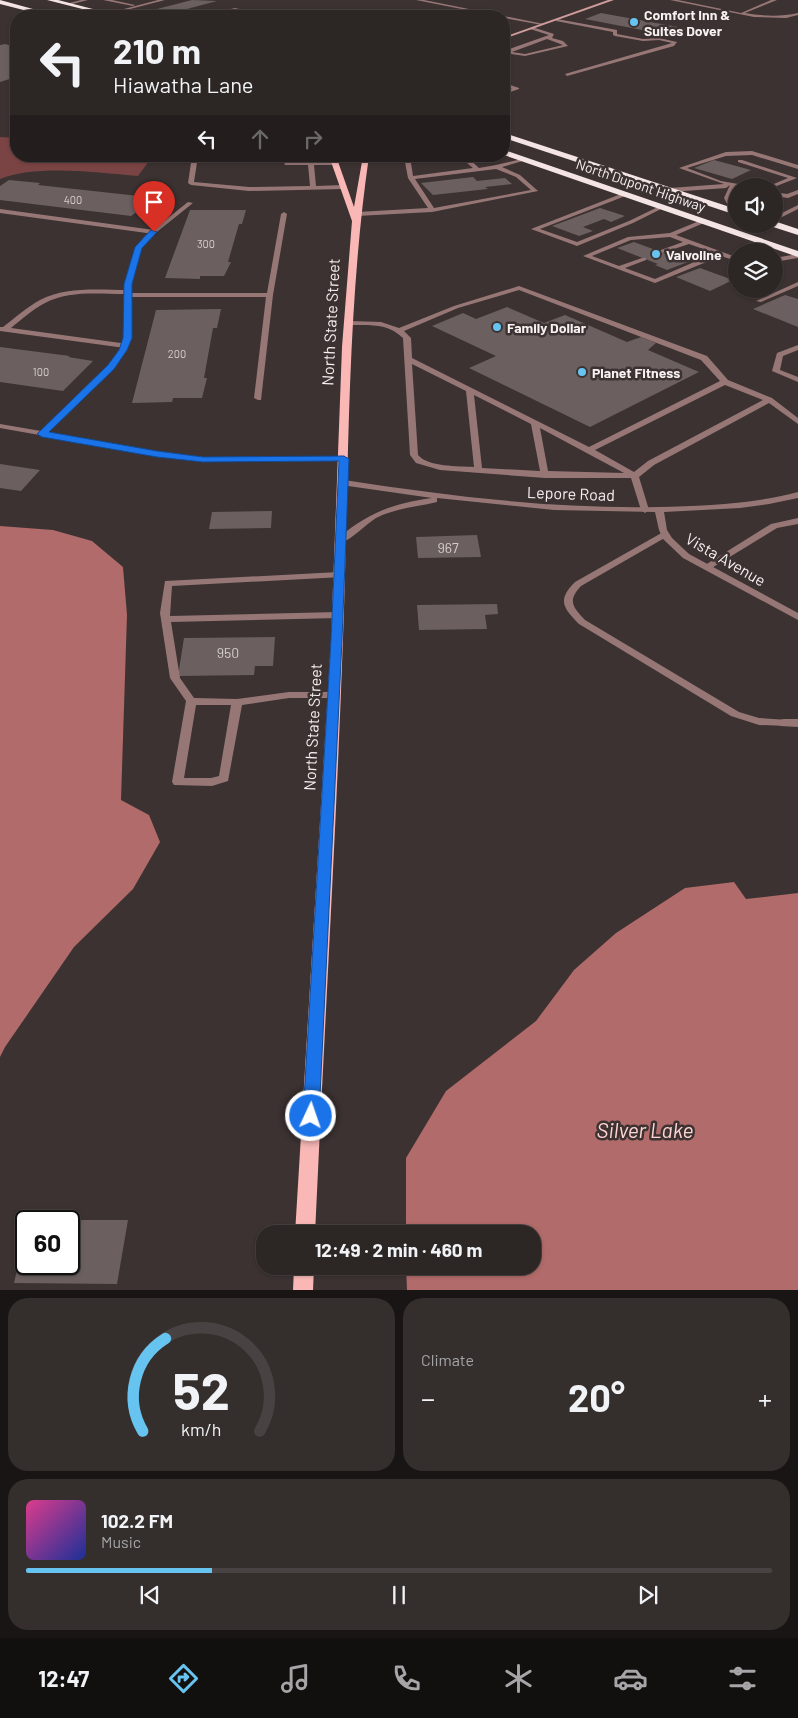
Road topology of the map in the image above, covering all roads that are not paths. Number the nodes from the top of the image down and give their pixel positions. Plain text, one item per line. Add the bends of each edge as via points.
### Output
1 (50, 0) edge
2 (86, 0) edge
3 (105, 0) edge
4 (162, 0) edge
5 (418, 0) edge
6 (612, 0) edge
7 (672, 0) edge
8 (775, 0) edge
9 (0, 2) edge
10 (68, 4) junction
11 (139, 6) junction
12 (21, 10) edge
13 (91, 10) edge
14 (123, 10) edge
15 (466, 10) edge
16 (742, 13) junction
17 (798, 14) edge
18 (510, 17) edge
19 (556, 20) junction
20 (544, 24) junction
21 (532, 28) junction
22 (510, 36) edge
23 (548, 38) junction
24 (510, 50) edge
25 (510, 53) edge
26 (567, 74) dead end
27 (510, 86) edge
28 (510, 91) edge
29 (510, 137) edge
30 (510, 154) edge
31 (524, 159) junction
32 (740, 161) dead end
33 (194, 162) edge
34 (288, 162) edge
35 (322, 162) edge
36 (334, 162) edge
37 (365, 162) edge
38 (408, 162) edge
39 (469, 162) edge
40 (311, 164) junction
41 (497, 167) junction
42 (798, 167) edge
43 (477, 169) junction
44 (796, 177) edge
45 (411, 178) junction
46 (783, 182) edge
47 (728, 184) edge
48 (728, 186) edge
49 (344, 187) junction
50 (313, 188) junction
51 (670, 190) junction
52 (798, 192) edge
53 (626, 194) junction
54 (783, 195) edge
55 (190, 204) dead end
56 (662, 207) junction
57 (798, 207) edge
58 (728, 209) edge
59 (432, 210) junction
60 (0, 211) edge
61 (284, 214) dead end
62 (783, 214) edge
63 (356, 218) junction
64 (704, 221) junction
65 (783, 227) edge
66 (154, 232) junction
67 (798, 232) edge
68 (671, 235) junction
69 (688, 242) junction
70 (660, 252) dead end
71 (719, 254) junction
72 (798, 255) edge
73 (728, 257) edge
74 (783, 258) edge
75 (644, 259) dead end
76 (618, 268) junction
77 (798, 284) edge
78 (128, 293) junction
79 (270, 295) junction
80 (759, 301) dead end
81 (350, 323) junction
82 (2, 329) edge
83 (400, 330) junction
84 (125, 346) junction
85 (798, 347) edge
86 (408, 359) junction
87 (798, 380) edge
88 (725, 382) junction
89 (470, 390) junction
90 (258, 398) dead end
91 (769, 400) junction
92 (798, 422) edge
93 (535, 423) junction
94 (0, 426) edge
95 (42, 434) junction
96 (589, 450) junction
97 (344, 459) junction
98 (478, 470) junction
99 (545, 475) junction
100 (635, 476) junction
101 (344, 483) junction
102 (798, 495) edge
103 (446, 499) junction
104 (645, 510) junction
105 (659, 510) junction
106 (798, 521) edge
107 (666, 534) junction
108 (340, 540) junction
109 (707, 567) junction
110 (339, 575) junction
111 (338, 615) junction
112 (798, 616) edge
113 (168, 619) junction
114 (334, 695) junction
115 (190, 701) junction
116 (237, 702) junction
117 (798, 723) edge
118 (305, 1225) edge
119 (303, 1275) edge
120 (302, 1290) edge

1 - 10 highway
2 - 10 street
3 - 11 street
4 - 11 street
5 - 15 street
6 - 19 street
7 - 16 street
8 - 16 street
9 - 12 highway
10 - 13 highway
11 - 14 street
16 - 17 street via 790,17
18 - 20 street
19 - 20 street
19 - 26 street via 615,31 615,35 675,42
20 - 21 street
21 - 22 street
21 - 23 street via 551,33
23 - 24 street
23 - 25 street via 566,46 525,55
27 - 28 street via 517,89
29 - 51 highway, North Dupont Highway
30 - 31 highway, North Dupont Highway
31 - 41 street
31 - 53 highway, North Dupont Highway
32 - 44 street
33 - 50 street via 191,183 249,189
34 - 40 street
35 - 40 street
36 - 49 main road, North State Street
37 - 63 main road, North State Street
38 - 45 street
39 - 43 street
40 - 50 street
41 - 43 street
41 - 59 street via 518,176 535,191
42 - 47 street via 752,153 726,154 682,168
43 - 45 street
44 - 46 street
45 - 59 street
48 - 51 street
49 - 50 street
49 - 63 main road, North State Street
51 - 58 highway, North Dupont Highway
52 - 54 street
53 - 56 highway, North Dupont Highway
53 - 56 street via 534,228 577,244
55 - 66 street
56 - 64 highway, North Dupont Highway
57 - 62 street
59 - 63 street
60 - 66 street
61 - 79 street
63 - 81 main road, North State Street
64 - 68 street
64 - 72 highway, North Dupont Highway
65 - 67 highway
66 - 78 street via 139,247
68 - 69 street
68 - 76 street via 630,238 586,256
69 - 70 street
69 - 71 street
71 - 73 street
71 - 76 street via 655,281
72 - 74 street
75 - 76 street
77 - 80 street
78 - 79 street
78 - 82 street via 56,296
78 - 84 street via 128,338
79 - 90 street
81 - 83 street via 391,324
81 - 97 main road, North State Street
82 - 84 street
83 - 86 street via 407,338
83 - 88 street via 456,307 519,288 704,358
84 - 95 street via 111,367
85 - 87 street via 780,355 776,371
86 - 89 street
86 - 98 street via 414,456 419,461 440,467
88 - 91 street
88 - 96 street
89 - 93 street
89 - 98 street
91 - 92 street
91 - 100 street via 651,463
93 - 96 street
93 - 99 street
94 - 95 street
95 - 97 street via 203,459
96 - 100 street
97 - 101 main road, North State Street
98 - 99 street
99 - 100 street
100 - 104 street
101 - 103 street, Lepore Road
101 - 108 main road, North State Street
102 - 105 street, Lepore Road via 736,506
103 - 104 street, Lepore Road via 540,507
103 - 108 street via 402,505 370,516
104 - 105 street, Lepore Road
105 - 107 street, Vista Avenue
106 - 109 street via 774,526
107 - 109 street, Vista Avenue via 675,547
107 - 117 street via 578,584 567,598 570,609 582,622 735,714 765,723
108 - 110 main road, North State Street
109 - 112 street, Vista Avenue
110 - 111 main road, North State Street
110 - 113 street via 168,583 165,613
111 - 113 street
111 - 114 main road, North State Street
113 - 115 street via 175,678
114 - 116 street via 289,695
114 - 118 main road, North State Street
115 - 116 street
115 - 116 street via 178,782 212,782 224,778
119 - 120 main road

